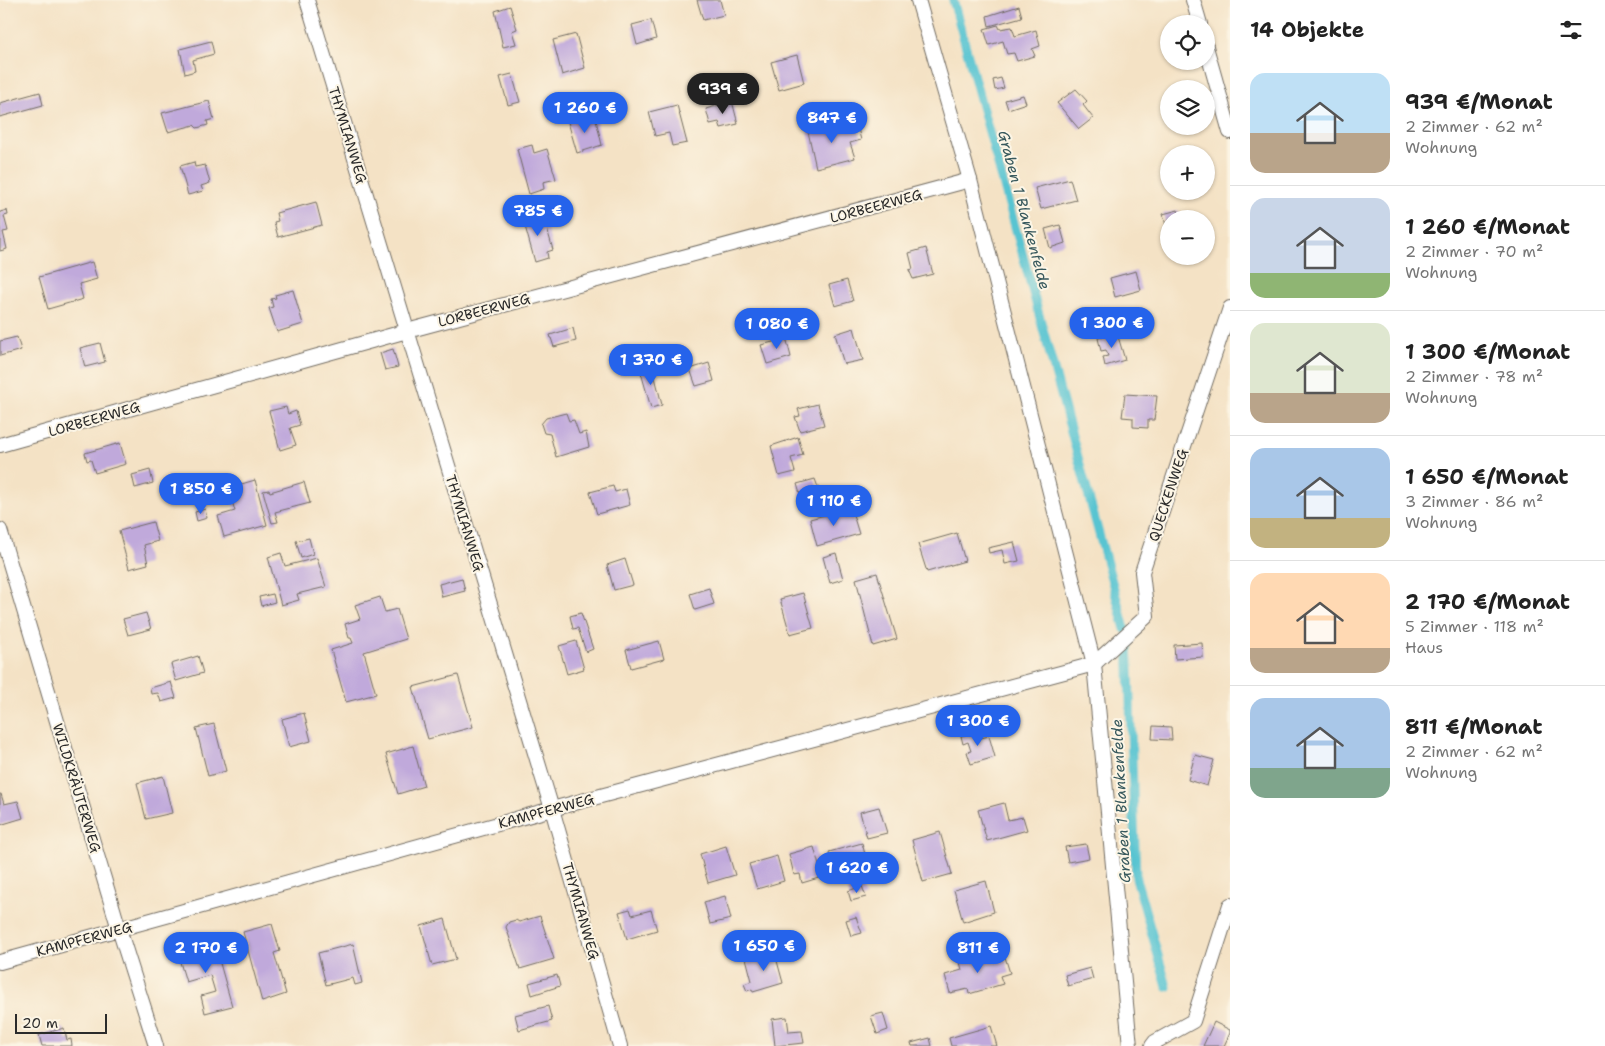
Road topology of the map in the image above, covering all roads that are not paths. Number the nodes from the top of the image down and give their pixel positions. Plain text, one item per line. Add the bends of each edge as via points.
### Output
1 (307, 0) edge
2 (918, 0) edge
3 (1193, 0) edge
4 (1197, 15) edge
5 (1212, 70) edge
6 (1230, 132) edge
7 (970, 180) junction
8 (1230, 308) edge
9 (407, 331) junction
10 (0, 445) edge
11 (0, 530) edge
12 (1094, 664) junction
13 (552, 809) junction
14 (1230, 905) edge
15 (119, 929) junction
16 (0, 962) edge
17 (156, 1046) edge
18 (620, 1046) edge
19 (1130, 1046) edge
20 (1152, 1046) edge

1 - 9 lane, THYMIANWEG
2 - 7 lane
3 - 4 lane
5 - 6 lane
7 - 9 lane, LORBEERWEG
7 - 12 lane
8 - 12 lane, QUECKENWEG via 1142,572 1147,616
9 - 10 lane, LORBEERWEG
9 - 13 lane, THYMIANWEG
11 - 15 lane, WILDKRÄUTERWEG
12 - 13 lane, KAMPFERWEG
12 - 19 lane
13 - 15 lane, KAMPFERWEG
13 - 18 lane, THYMIANWEG
14 - 20 lane via 1193,1021
15 - 16 lane, KAMPFERWEG
15 - 17 lane, WILDKRÄUTERWEG

